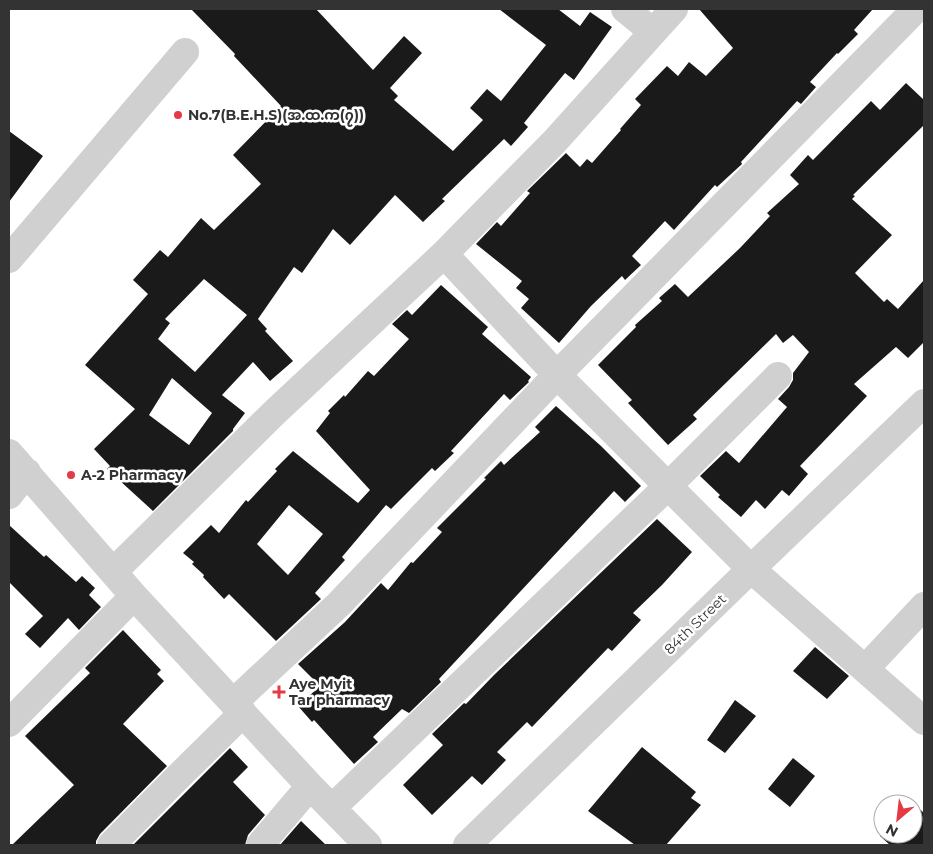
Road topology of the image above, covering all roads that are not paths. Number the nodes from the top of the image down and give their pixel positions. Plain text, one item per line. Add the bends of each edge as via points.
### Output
1 (625, 9) edge
2 (674, 9) edge
3 (916, 9) edge
4 (653, 32) junction
5 (185, 52) dead end
6 (444, 254) junction
7 (9, 259) edge
8 (557, 375) junction
9 (778, 376) dead end
10 (924, 403) edge
11 (9, 453) edge
12 (27, 472) junction
13 (668, 486) junction
14 (9, 495) edge
15 (751, 568) junction
16 (113, 572) junction
17 (134, 596) junction
18 (924, 606) edge
19 (865, 669) junction
20 (238, 708) junction
21 (924, 721) edge
22 (9, 723) edge
23 (310, 786) junction
24 (332, 808) junction
25 (111, 845) edge
26 (260, 845) edge
27 (368, 845) edge
28 (466, 845) edge

1 - 4 street
2 - 4 street
3 - 8 street
4 - 6 street via 555,141
5 - 7 street
6 - 8 street
6 - 16 street via 274,413
8 - 13 street
8 - 20 street
9 - 13 street
10 - 15 street, 84th Street
11 - 12 street
12 - 14 street
12 - 16 street
13 - 15 street
13 - 24 street
15 - 19 street
15 - 28 street, 84th Street
16 - 17 street
17 - 20 street
17 - 22 street
18 - 19 street
19 - 21 street
20 - 23 street
20 - 25 street via 178,777
23 - 24 street
23 - 26 street
24 - 27 street

